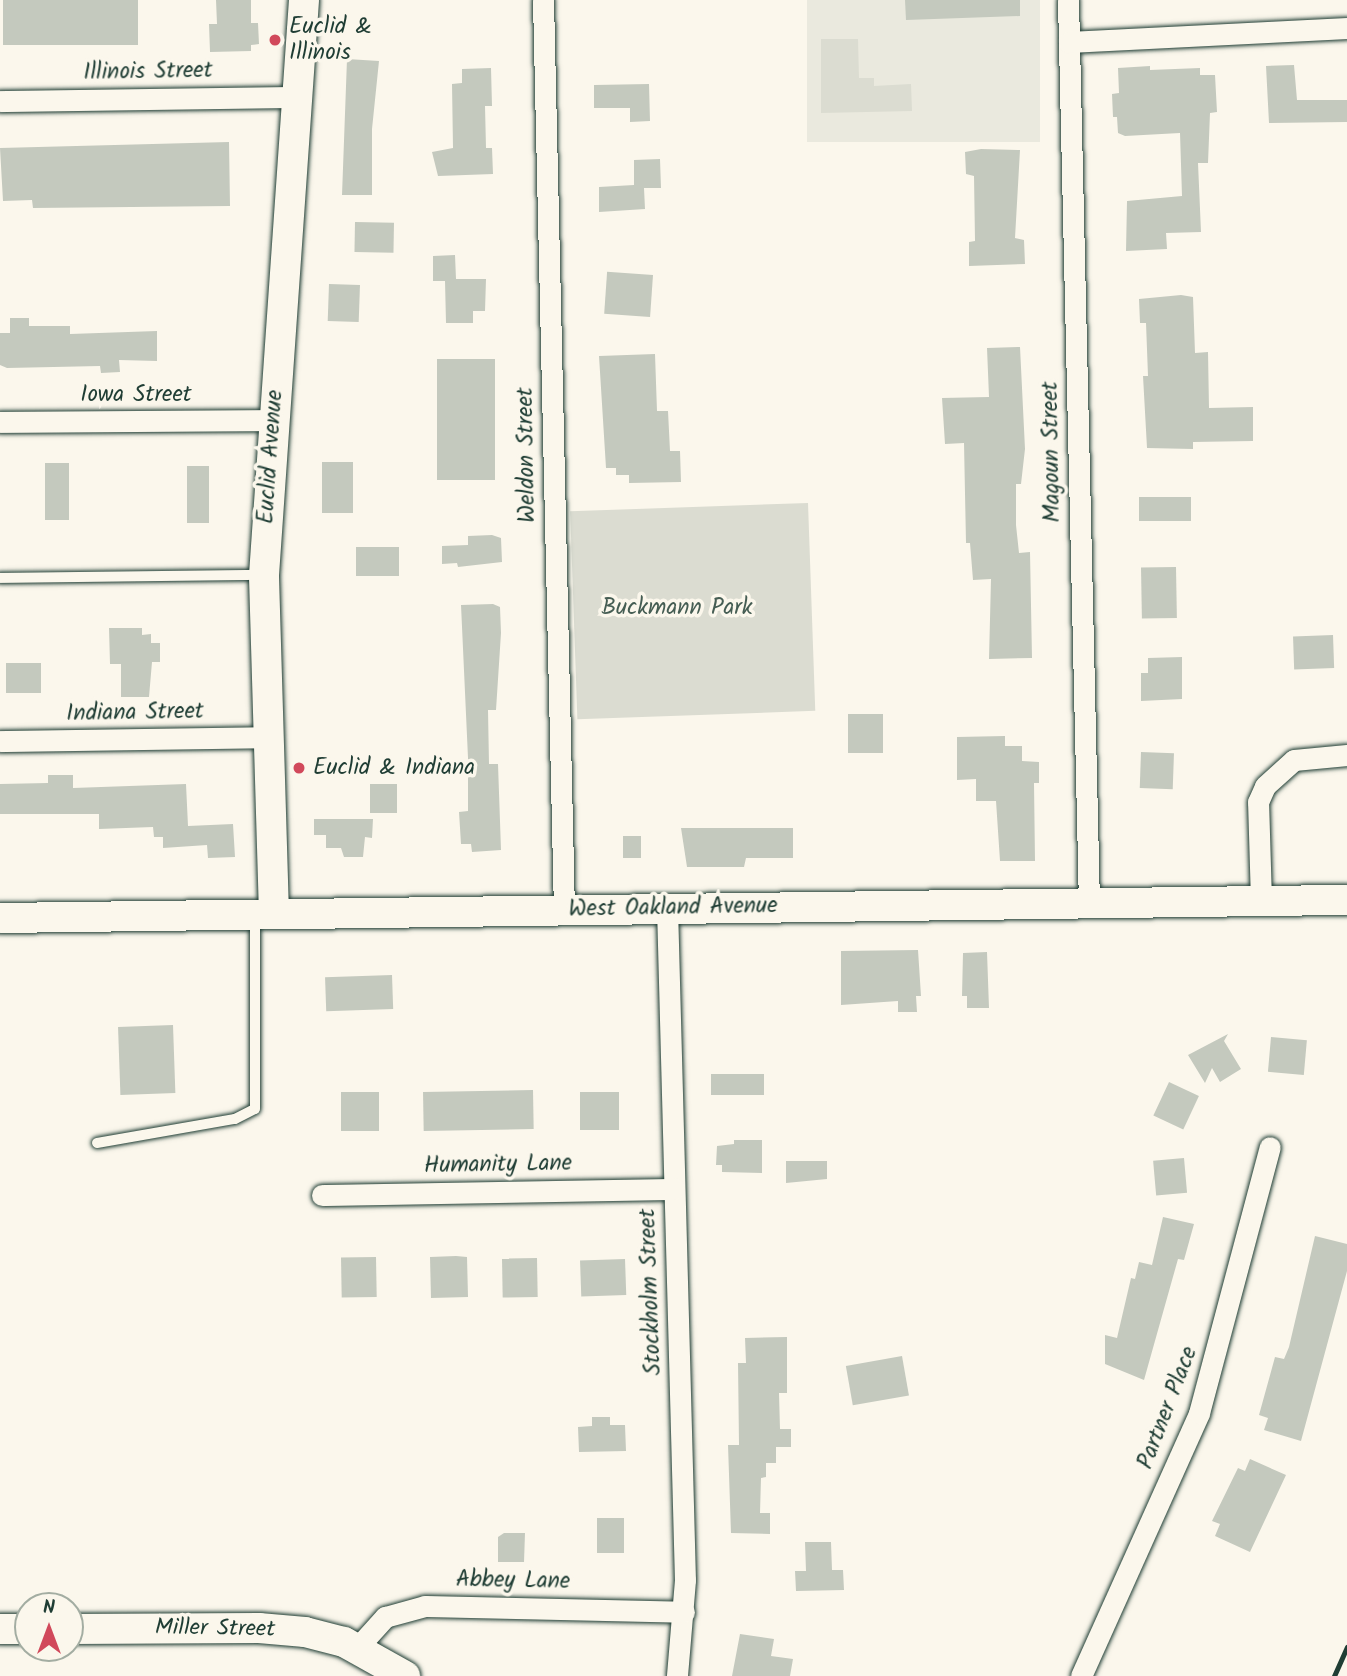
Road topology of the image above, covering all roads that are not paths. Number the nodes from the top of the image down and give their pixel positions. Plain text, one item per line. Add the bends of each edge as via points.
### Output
1 (304, 0) edge
2 (543, 0) edge
3 (1068, 0) edge
4 (1347, 28) edge
5 (1069, 42) junction
6 (298, 97) junction
7 (0, 101) edge
8 (273, 420) junction
9 (0, 422) edge
10 (264, 575) junction
11 (0, 578) edge
12 (270, 737) junction
13 (0, 741) edge
14 (1347, 755) edge
15 (1347, 900) edge
16 (1261, 901) junction
17 (1089, 904) junction
18 (667, 907) junction
19 (564, 909) junction
20 (264, 914) junction
21 (0, 918) edge
22 (97, 1143) dead end
23 (1270, 1147) dead end
24 (674, 1189) junction
25 (322, 1195) dead end
26 (684, 1612) junction
27 (84, 1629) edge
28 (357, 1648) junction
29 (405, 1676) edge
30 (677, 1676) edge
31 (1081, 1676) edge

1 - 6 main road, Euclid Avenue
2 - 19 street, Weldon Street
3 - 5 street, Magoun Street
4 - 5 street
5 - 17 street, Magoun Street
6 - 7 street, Illinois Street
6 - 8 main road, Euclid Avenue
8 - 9 street, Iowa Street
8 - 10 main road, Euclid Avenue
10 - 11 lane
10 - 12 main road, Euclid Avenue
12 - 13 street, Indiana Street
12 - 20 main road, Euclid Avenue
14 - 16 street via 1294,760 1265,786 1258,802
15 - 16 main road, West Oakland Avenue
16 - 17 main road, West Oakland Avenue
17 - 18 main road, West Oakland Avenue
18 - 19 main road, West Oakland Avenue
18 - 24 street, Stockholm Street
19 - 20 main road, West Oakland Avenue
20 - 21 main road, West Oakland Avenue
20 - 22 lane via 255,1109 236,1119
23 - 31 street, Partner Place via 1222,1341 1199,1413
24 - 25 street, Humanity Lane
24 - 26 street, Stockholm Street
26 - 28 street, Abbey Lane via 425,1606 385,1617
26 - 30 street, Stockholm Street
27 - 28 main road, Miller Street via 259,1628 326,1636
28 - 29 main road, Miller Street

